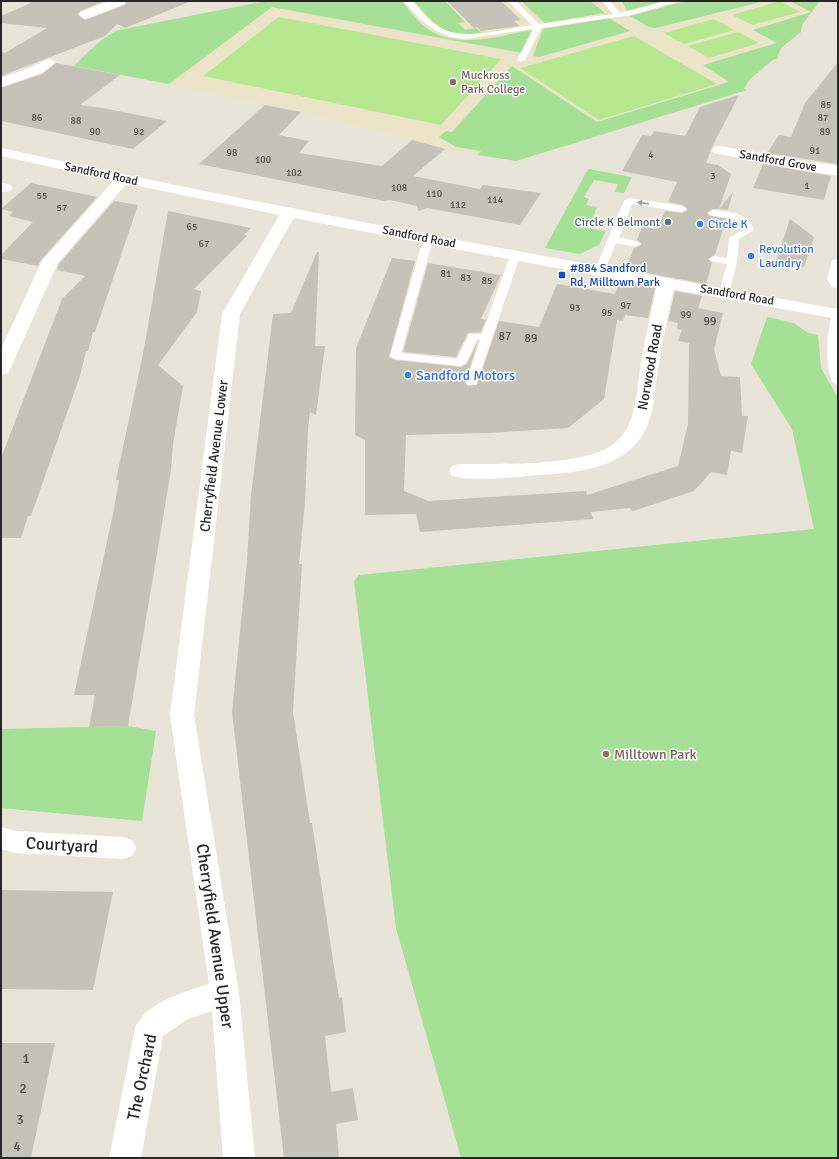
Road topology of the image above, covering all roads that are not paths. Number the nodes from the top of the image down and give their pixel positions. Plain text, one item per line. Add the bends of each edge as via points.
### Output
1 (120, 1) edge
2 (408, 1) edge
3 (512, 1) edge
4 (606, 1) edge
5 (675, 1) edge
6 (617, 14) junction
7 (85, 15) dead end
8 (538, 27) junction
9 (521, 60) dead end
10 (48, 63) dead end
11 (1, 82) edge
12 (719, 150) dead end
13 (1, 152) edge
14 (838, 171) edge
15 (123, 179) junction
16 (682, 209) dead end
17 (289, 212) junction
18 (713, 213) dead end
19 (430, 239) junction
20 (613, 239) junction
21 (636, 244) dead end
22 (515, 256) junction
23 (714, 259) dead end
24 (732, 262) junction
25 (838, 264) edge
26 (599, 272) junction
27 (666, 283) junction
28 (838, 283) edge
29 (724, 293) junction
30 (838, 312) edge
31 (486, 337) junction
32 (1, 370) edge
33 (838, 382) edge
34 (472, 383) dead end
35 (459, 472) dead end
36 (182, 714) joint
37 (1, 838) edge
38 (123, 848) dead end
39 (225, 993) junction
40 (125, 1158) edge
41 (239, 1158) edge

1 - 7 street
2 - 8 lane via 435,29 448,35 473,36
3 - 8 lane
4 - 6 lane
5 - 6 lane via 632,13
6 - 8 lane
8 - 9 lane
10 - 11 street via 37,70
12 - 14 street, Sandford Grove
13 - 15 street, Sandford Road
15 - 17 street, Sandford Road
15 - 32 street via 50,260
16 -> 20 lane via 629,201
17 - 19 street, Sandford Road
17 - 36 street, Cherryfield Avenue Lower via 231,314
18 - 24 lane via 736,216 747,224 749,230 734,238
19 - 22 street, Sandford Road
19 - 31 lane via 394,356 461,363 472,336
20 - 21 lane
20 - 26 lane
22 - 26 street, Sandford Road
22 - 31 lane
23 - 24 lane
24 - 29 lane
25 - 28 street via 835,279
26 - 27 street, Sandford Road
27 - 29 street, Sandford Road
27 - 35 street, Norwood Road via 648,367 642,414 632,436 621,449 578,464
29 - 30 street, Sandford Road
30 - 33 lane via 832,338 833,370
31 - 34 lane
36 - 39 street, Cherryfield Avenue Upper
37 - 38 street, Courtyard via 15,842
39 - 40 street, The Orchard via 179,1008 150,1028
39 - 41 street, Cherryfield Avenue Upper

